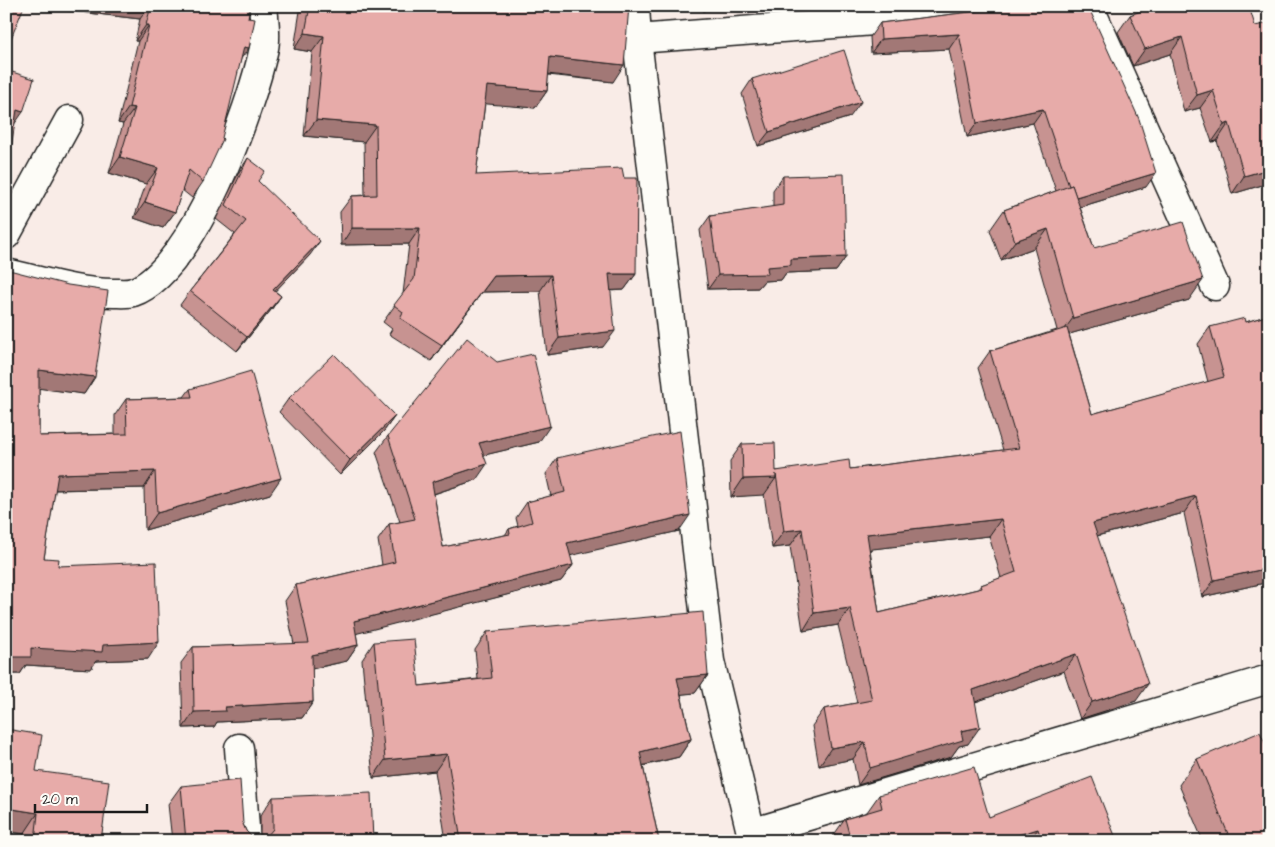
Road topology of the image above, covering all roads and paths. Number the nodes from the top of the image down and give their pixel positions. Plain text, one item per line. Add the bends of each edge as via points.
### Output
1 (263, 6) edge
2 (635, 6) edge
3 (999, 6) edge
4 (1089, 6) edge
5 (637, 39) junction
6 (69, 120) dead end
7 (6, 235) edge
8 (6, 273) edge
9 (1215, 286) dead end
10 (1269, 679) edge
11 (239, 748) dead end
12 (752, 837) edge
13 (246, 841) edge

1 - 8 street via 264,46 246,108 212,197 187,241 152,280 132,292 90,293
2 - 5 street
3 - 5 street via 874,21
4 - 9 street
5 - 12 street via 710,661
6 - 7 street
10 - 12 street
11 - 13 street

